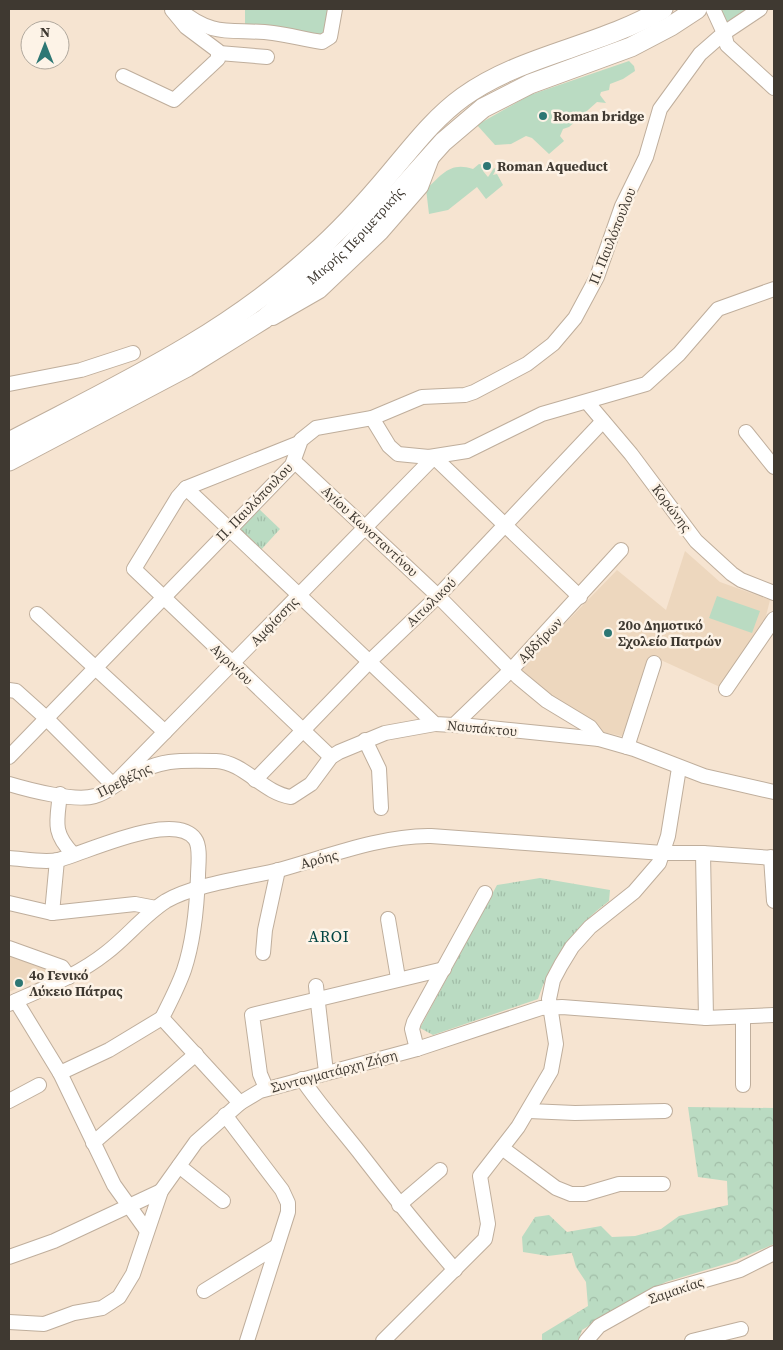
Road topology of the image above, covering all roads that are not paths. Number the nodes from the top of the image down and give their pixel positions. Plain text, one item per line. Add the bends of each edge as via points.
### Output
1 (172, 9) edge
2 (179, 9) edge
3 (335, 9) edge
4 (663, 9) edge
5 (697, 9) edge
6 (760, 9) edge
7 (719, 21) edge
8 (219, 53) junction
9 (267, 57) dead end
10 (123, 76) dead end
11 (774, 88) edge
12 (774, 289) edge
13 (133, 353) dead end
14 (9, 384) edge
15 (587, 402) junction
16 (372, 418) junction
17 (603, 421) junction
18 (746, 432) dead end
19 (9, 442) edge
20 (300, 443) junction
21 (434, 457) junction
22 (9, 461) edge
23 (295, 462) junction
24 (774, 467) edge
25 (184, 490) junction
26 (506, 526) junction
27 (367, 527) junction
28 (228, 529) junction
29 (621, 550) dead end
30 (774, 593) edge
31 (299, 595) junction
32 (162, 596) junction
33 (438, 596) junction
34 (580, 597) junction
35 (37, 614) dead end
36 (774, 619) edge
37 (370, 661) junction
38 (654, 663) dead end
39 (232, 664) junction
40 (94, 667) junction
41 (511, 670) junction
42 (726, 689) dead end
43 (9, 690) edge
44 (45, 717) junction
45 (435, 724) junction
46 (454, 725) junction
47 (302, 730) junction
48 (165, 732) junction
49 (600, 739) junction
50 (365, 740) junction
51 (627, 747) junction
52 (9, 756) edge
53 (330, 757) junction
54 (679, 768) junction
55 (255, 780) junction
56 (9, 784) edge
57 (113, 785) junction
58 (774, 792) edge
59 (60, 794) junction
60 (381, 808) dead end
61 (663, 853) junction
62 (704, 853) junction
63 (73, 854) junction
64 (772, 857) edge
65 (9, 858) edge
66 (56, 860) junction
67 (278, 870) junction
68 (197, 890) junction
69 (486, 893) dead end
70 (774, 901) edge
71 (9, 903) edge
72 (156, 908) junction
73 (52, 913) junction
74 (388, 919) dead end
75 (9, 948) edge
76 (264, 953) dead end
77 (444, 969) junction
78 (69, 977) junction
79 (398, 978) junction
80 (316, 986) dead end
81 (318, 1000) junction
82 (12, 1002) edge
83 (550, 1007) junction
84 (774, 1016) edge
85 (162, 1018) junction
86 (706, 1018) junction
87 (743, 1018) junction
88 (417, 1049) junction
89 (196, 1054) junction
90 (326, 1072) junction
91 (60, 1073) junction
92 (302, 1079) junction
93 (39, 1085) dead end
94 (743, 1085) dead end
95 (266, 1088) junction
96 (9, 1101) edge
97 (240, 1103) junction
98 (665, 1111) dead end
99 (528, 1112) junction
100 (225, 1115) junction
101 (93, 1143) junction
102 (502, 1148) junction
103 (179, 1166) junction
104 (440, 1170) dead end
105 (663, 1184) dead end
106 (161, 1191) junction
107 (223, 1201) dead end
108 (127, 1205) junction
109 (399, 1205) junction
110 (147, 1231) junction
111 (277, 1246) junction
112 (774, 1253) edge
113 (9, 1257) edge
114 (454, 1270) junction
115 (204, 1291) dead end
116 (9, 1322) edge
117 (742, 1329) dead end
118 (247, 1341) edge
119 (383, 1341) edge
120 (586, 1341) edge
121 (692, 1341) edge

1 - 8 street via 186,28
2 - 3 street via 214,30 271,32 322,42 330,37
4 - 19 main road, Μικρής Περιμετρικής via 610,36 512,69 462,98 427,130 336,233 258,300 171,356
5 - 22 main road, Μικρής Περιμετρικής via 631,47 500,98 466,121 434,152 344,252 302,290 248,331
6 - 7 street, Π. Παυλόπουλου
7 - 11 street via 727,45
7 - 16 street, Π. Παυλόπουλου via 710,44 660,109 646,157 622,206 600,271 575,318 560,336 532,361 474,392 418,398
8 - 9 street
8 - 10 street via 215,63 174,100
12 - 15 street via 718,309 680,354 646,384
13 - 14 street via 81,370
15 - 17 street, Κορώνης
15 - 21 street via 542,414 467,451
16 - 20 street, Π. Παυλόπουλου via 321,426 306,434
16 - 21 street via 389,446 398,454
17 - 26 street, Αιτωλικού
17 - 30 street, Κορώνης via 696,541 741,580
18 - 24 street
20 - 23 street, Π. Παυλόπουλου
20 - 25 street
21 - 26 street
21 - 27 street, Αμφίσσης
23 - 27 street, Αγίου Κωνσταντίνου
23 - 28 street, Π. Παυλόπουλου
25 - 28 street, Ναυπάκτου
25 - 32 street, Αγρινίου via 134,569
26 - 33 street, Αιτωλικού
26 - 34 street
27 - 31 street, Αμφίσσης
27 - 33 street, Αγίου Κωνσταντίνου
28 - 31 street, Ναυπάκτου
28 - 32 street, Π. Παυλόπουλου
29 - 34 street, Αβδήρων
31 - 37 street, Ναυπάκτου
31 - 39 street, Αμφίσσης
32 - 39 street, Αγρινίου
32 - 40 street, Π. Παυλόπουλου
33 - 37 street, Αιτωλικού
33 - 41 street, Αγίου Κωνσταντίνου
34 - 41 street, Αβδήρων
35 - 40 street
36 - 42 street
37 - 45 street, Ναυπάκτου
37 - 47 street, Αιτωλικού
38 - 51 street
39 - 47 street, Αγρινίου
39 - 48 street, Αμφίσσης
40 - 44 street, Π. Παυλόπουλου
40 - 48 street
41 - 46 street, Αβδήρων
41 - 49 street, Αγίου Κωνσταντίνου via 547,701 590,727
43 - 44 street via 16,690
44 - 52 street, Π. Παυλόπουλου
44 - 57 street
45 - 46 street, Ναυπάκτου
45 - 50 street
46 - 49 street, Ναυπάκτου
47 - 53 street, Αγρινίου
47 - 55 street, Αιτωλικού
48 - 57 street, Αμφίσσης
49 - 51 street, Ναυπάκτου
50 - 53 street
50 - 60 street via 379,769
51 - 54 street, Ναυπάκτου
53 - 55 street, Πρεβέζης via 311,784 290,797
54 - 58 street, Ναυπάκτου
54 - 61 street
55 - 57 street, Πρεβέζης via 227,762 170,761 153,765
56 - 59 street, Πρεβέζης
57 - 59 street, Πρεβέζης via 94,796
59 - 63 street via 56,828 60,839
61 - 62 street, Αρόης
61 - 67 street, Αρόης via 410,836
61 - 83 street via 639,887 604,914 572,947 553,980
62 - 64 street, Αρόης
62 - 86 street
63 - 66 street
63 - 68 street via 153,829 177,830 192,836 197,843
64 - 70 street
65 - 66 street
66 - 73 street
67 - 68 street, Αρόης
67 - 76 street via 265,930
68 - 72 street, Αρόης
68 - 85 street via 186,964
69 - 77 street
71 - 73 street
72 - 73 street via 135,904
72 - 78 street, Αρόης via 105,954
74 - 79 street
75 - 78 street via 62,967
77 - 79 street
77 - 88 street via 414,1022 412,1029
78 - 82 street, Αρόης
79 - 81 street
80 - 81 street
81 - 90 street
81 - 95 street via 252,1015 260,1074
82 - 91 street
83 - 86 street, Συνταγματάρχη Ζήση
83 - 88 street, Συνταγματάρχη Ζήση
83 - 99 street via 556,1054
84 - 87 street, Συνταγματάρχη Ζήση
85 - 89 street
85 - 91 street via 109,1050
86 - 87 street, Συνταγματάρχη Ζήση
87 - 94 street
88 - 90 street, Συνταγματάρχη Ζήση
89 - 97 street
89 - 101 street
90 - 92 street, Συνταγματάρχη Ζήση
91 - 101 street
92 - 95 street, Συνταγματάρχη Ζήση
92 - 109 street
93 - 96 street
95 - 97 street, Συνταγματάρχη Ζήση
97 - 100 street, Συνταγματάρχη Ζήση
98 - 99 street
99 - 102 street
100 - 103 street, Συνταγματάρχη Ζήση via 196,1142
100 - 111 street via 287,1200 288,1209
101 - 108 street
102 - 105 street via 556,1188 571,1194 619,1184
102 - 114 street via 480,1178 487,1236
103 - 106 street, Συνταγματάρχη Ζήση
103 - 107 street
104 - 109 street
106 - 108 street
106 - 110 street, Συνταγματάρχη Ζήση
108 - 110 street
108 - 113 street via 54,1241
109 - 114 street
110 - 116 street, Συνταγματάρχη Ζήση via 129,1283 116,1300 102,1308 74,1313 41,1325
111 - 115 street
111 - 118 street
112 - 120 street, Σαμακίας via 740,1270 656,1294 599,1326
114 - 119 street
117 - 121 street

